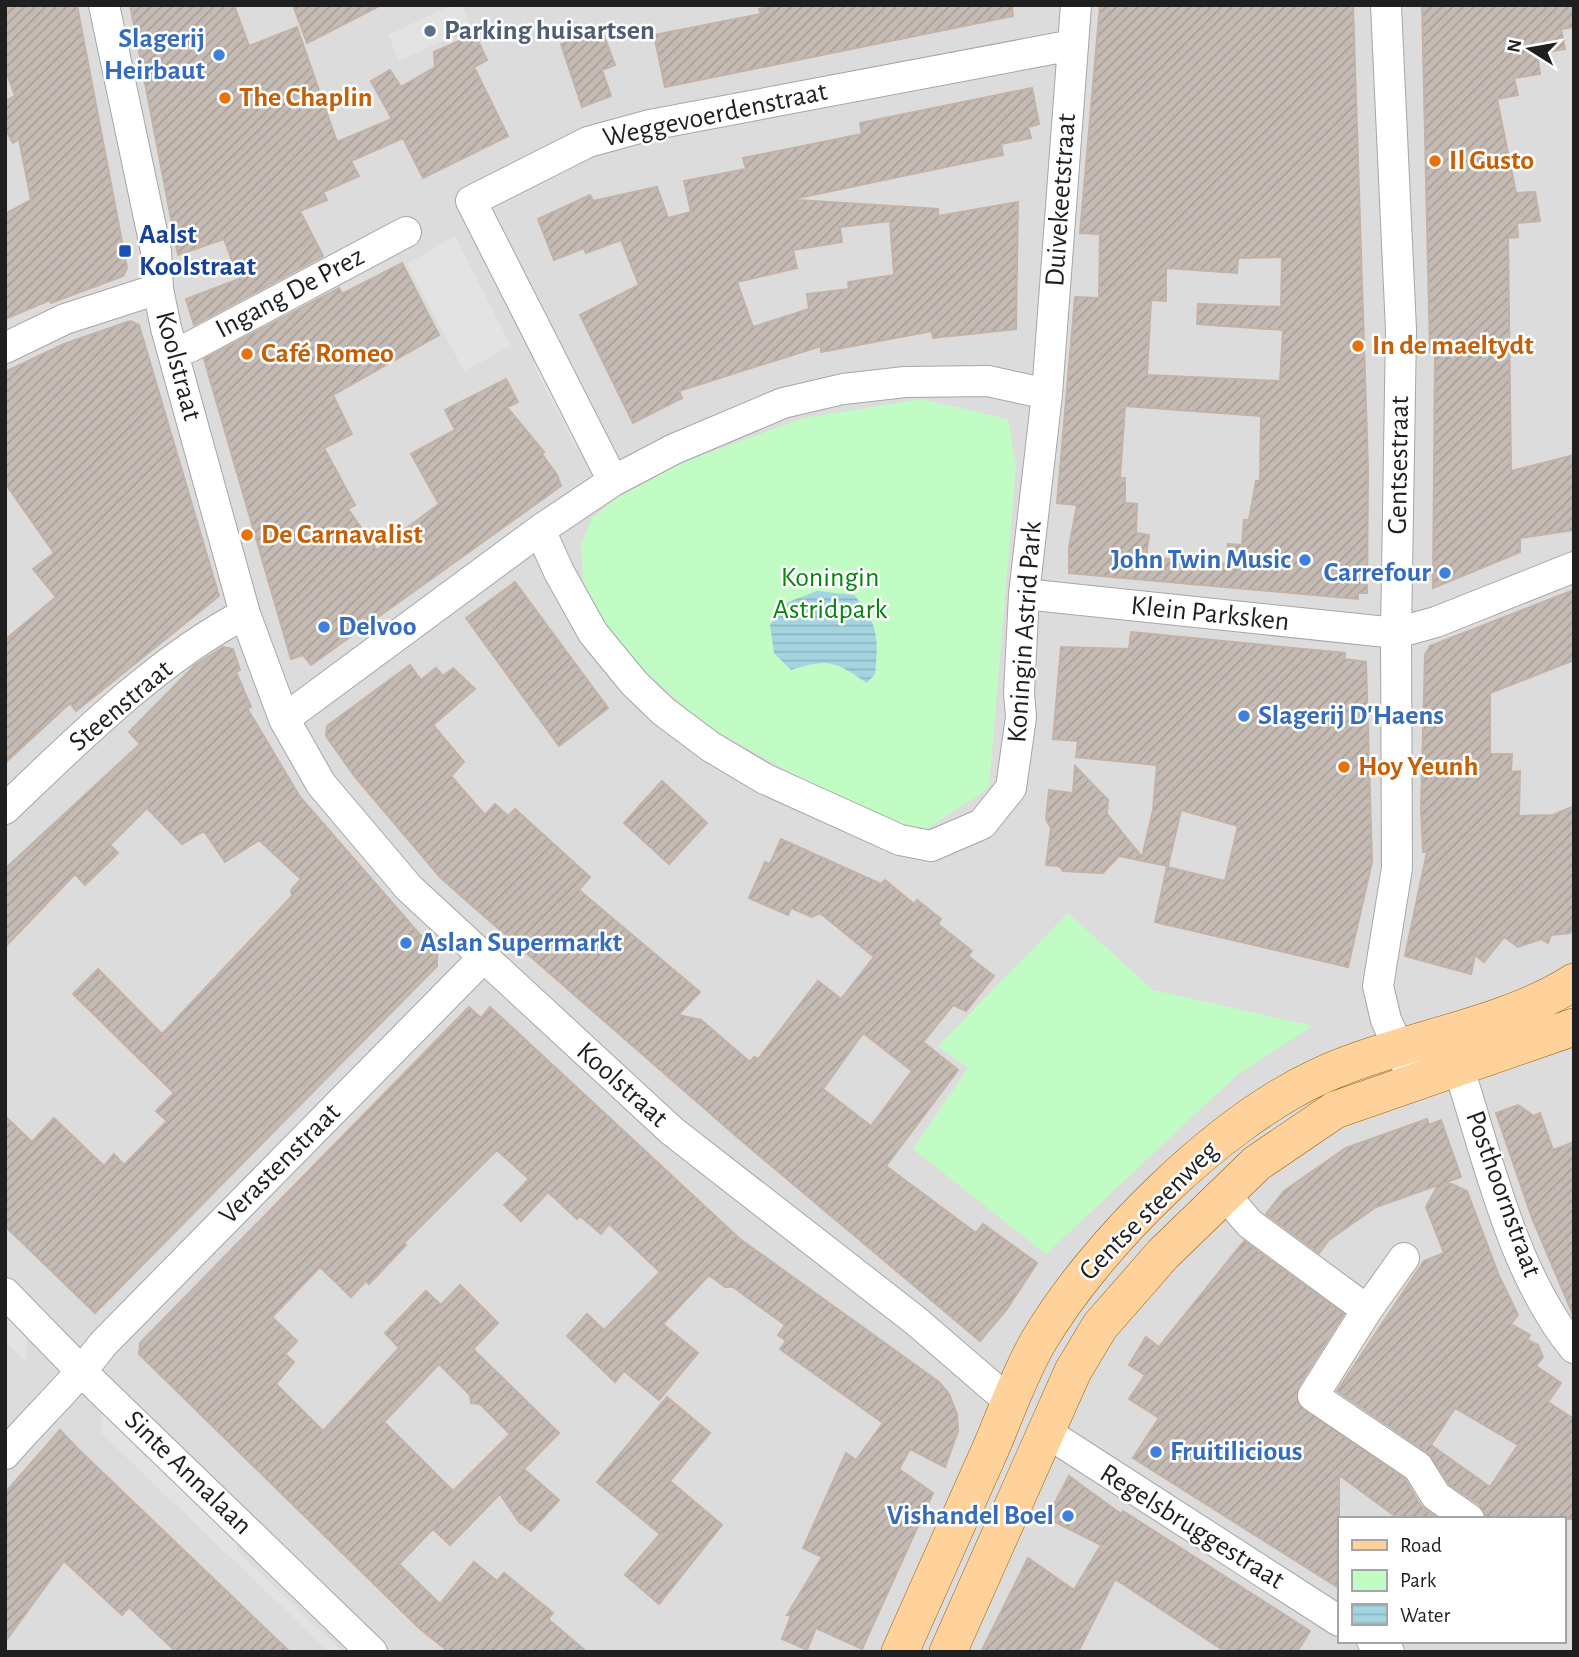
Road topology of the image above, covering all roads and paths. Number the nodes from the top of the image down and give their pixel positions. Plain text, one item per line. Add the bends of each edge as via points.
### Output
1 (104, 5) edge
2 (1076, 5) edge
3 (1386, 5) edge
4 (1073, 44) junction
5 (406, 232) dead end
6 (158, 289) junction
7 (5, 348) edge
8 (173, 352) junction
9 (1047, 394) junction
10 (612, 481) junction
11 (540, 530) junction
12 (1574, 567) edge
13 (1024, 594) junction
14 (245, 614) junction
15 (1396, 633) junction
16 (284, 719) junction
17 (5, 809) edge
18 (482, 958) junction
19 (1574, 982) edge
20 (1574, 1027) edge
21 (1447, 1033) junction
22 (1398, 1049) junction
23 (1459, 1069) junction
24 (1415, 1083) junction
25 (1224, 1194) junction
26 (1404, 1258) dead end
27 (5, 1293) edge
28 (1367, 1310) junction
29 (1574, 1348) edge
30 (82, 1372) junction
31 (1011, 1403) junction
32 (1046, 1432) junction
33 (5, 1454) edge
34 (1465, 1517) edge
35 (1338, 1619) edge
36 (372, 1652) edge
37 (900, 1652) edge
38 (948, 1652) edge

1 - 6 street, Koolstraat via 156,251
2 - 4 street, Duivekeetstraat
3 - 15 street, Gentsestraat via 1401,330
4 - 9 street, Duivekeetstraat
4 - 10 street, Weggevoerdenstraat via 650,125 588,142 471,201
5 - 8 street, Ingang De Prez
6 - 7 street via 65,319
6 - 8 street, Koolstraat
8 - 14 street, Koolstraat
9 - 10 street via 988,381 905,382 843,389 783,403
9 - 13 street, Koningin Astrid Park
10 - 11 street
11 - 13 street, Koningin Astrid Park via 593,633 663,711 765,779 900,840 931,846 982,824 1011,788 1021,717
11 - 16 street
12 - 15 street
13 - 15 street, Klein Parksken
14 - 16 street, Koolstraat
14 - 17 street, Steenstraat via 212,631 90,728
15 - 22 street, Gentsestraat via 1397,868 1378,986 1385,1020
16 - 18 street, Koolstraat via 321,784 409,888
18 - 30 street, Verastenstraat via 113,1334
18 - 31 street, Koolstraat via 672,1131 916,1321
19 - 21 main road, Gentse steenweg via 1559,992
20 - 23 main road, Gentse steenweg
21 - 22 main road, Gentse steenweg
21 - 23 street, Posthoornstraat
22 - 24 street, Gentsestraat
22 - 31 main road, Gentse steenweg via 1321,1075 1262,1108 1181,1175 1112,1241 1077,1283 1037,1343
23 - 24 main road, Gentse steenweg
23 - 29 street, Posthoornstraat via 1511,1231 1555,1325
24 - 25 main road, Gentse steenweg via 1321,1118 1257,1163
25 - 28 street via 1250,1224
25 - 32 main road, Gentse steenweg via 1100,1326 1073,1371
26 - 28 street
27 - 30 street, Sinte Annalaan
28 - 34 street via 1314,1396 1418,1467 1436,1496
30 - 33 street, Verastenstraat
30 - 36 street, Sinte Annalaan
31 - 32 main road
31 - 37 main road, Gentse steenweg
32 - 35 street, Regelsbruggestraat
32 - 38 main road, Gentse steenweg

